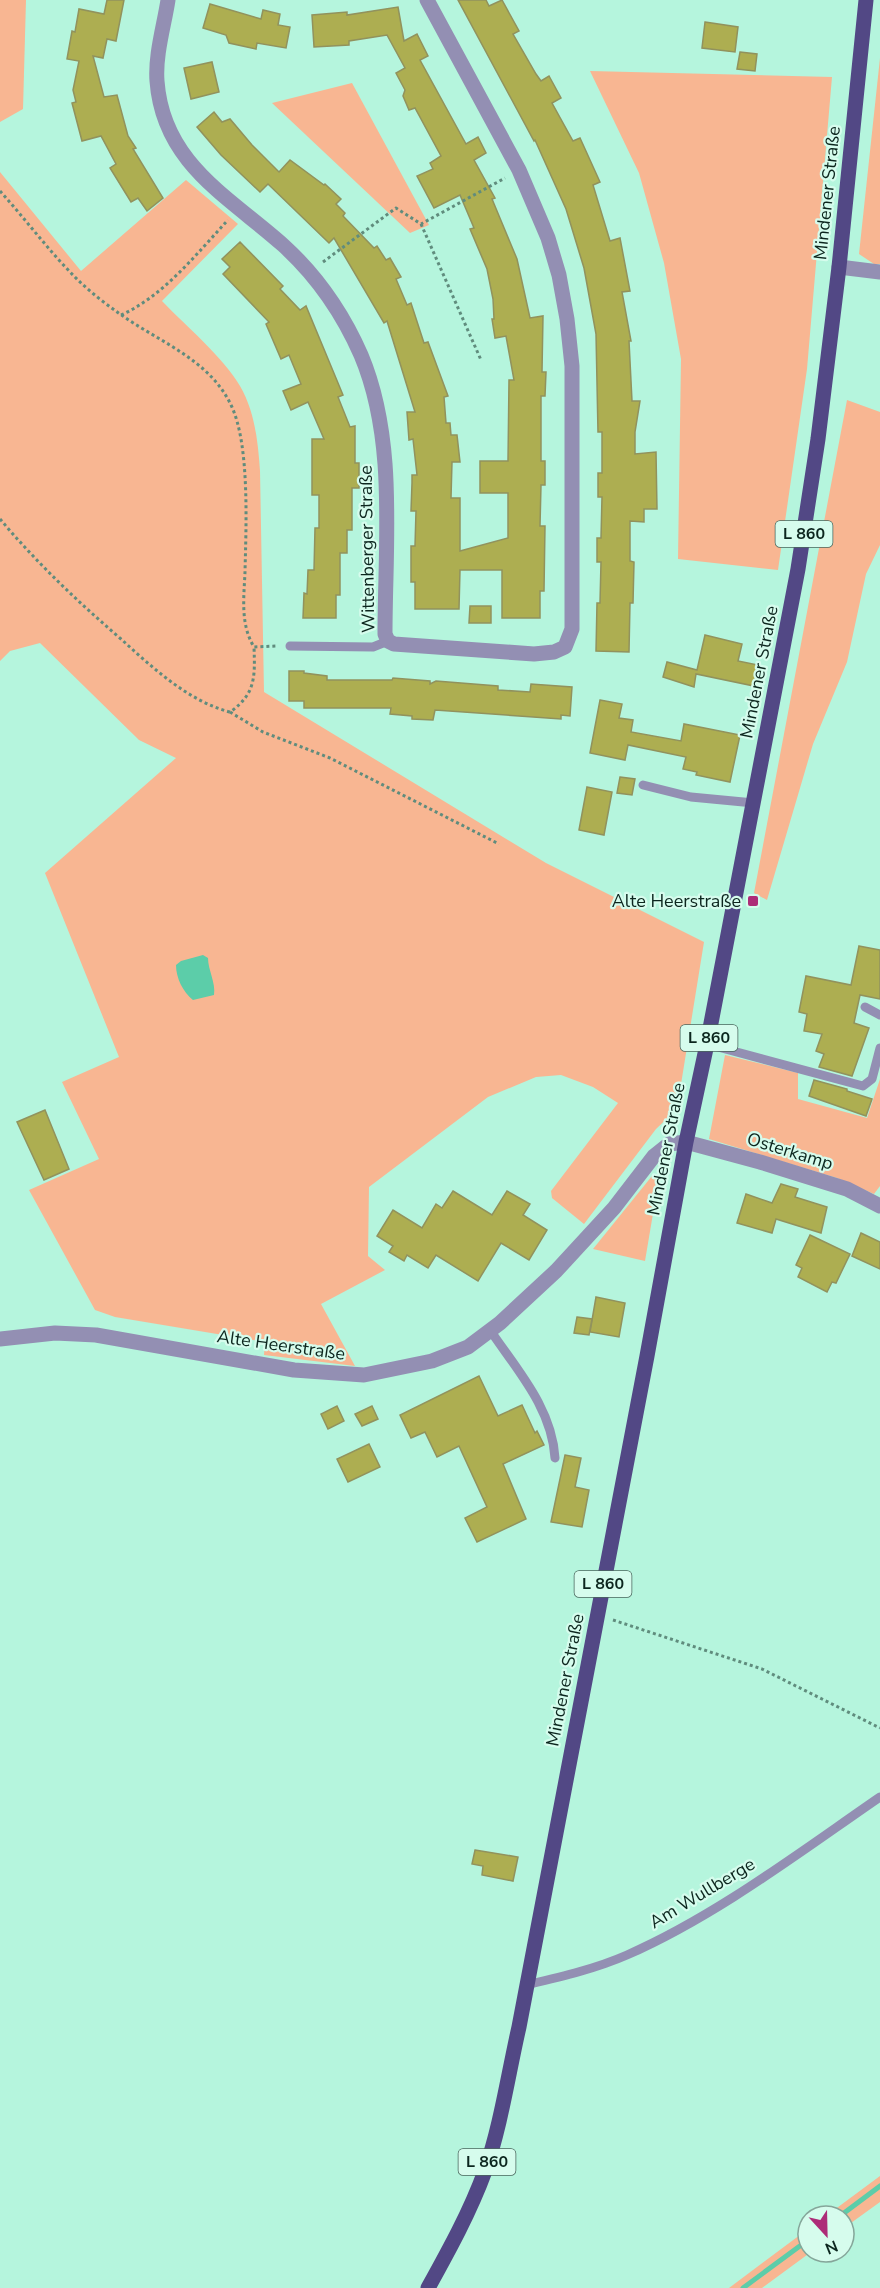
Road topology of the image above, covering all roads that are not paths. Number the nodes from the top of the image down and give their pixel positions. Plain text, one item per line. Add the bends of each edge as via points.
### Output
1 (168, 0) edge
2 (427, 0) edge
3 (866, 0) edge
4 (839, 267) junction
5 (880, 272) edge
6 (388, 641) junction
7 (290, 646) road end
8 (643, 785) dead end
9 (754, 803) junction
10 (865, 1007) dead end
11 (880, 1014) edge
12 (707, 1044) junction
13 (880, 1048) edge
14 (686, 1142) junction
15 (880, 1206) edge
16 (490, 1330) junction
17 (0, 1339) edge
18 (555, 1458) dead end
19 (880, 1797) edge
20 (526, 1985) junction
21 (428, 2288) edge

1 - 6 street, Wittenberger Straße via 157,80 174,141 202,176 310,273 361,355 380,417 384,450
2 - 6 street, Wittenberger Straße via 519,170 548,238 567,319 572,366 572,629 565,647 534,654
3 - 4 main road, Mindener Straße / L 860
4 - 5 street
4 - 9 main road, Mindener Straße / L 860 via 798,569
6 - 7 lane via 373,647
8 - 9 lane via 691,797
9 - 12 main road, Mindener Straße / L 860
10 - 11 lane
12 - 13 lane via 863,1086 872,1079
12 - 14 main road, Mindener Straße / L 860
14 - 15 street, Osterkamp via 847,1189
14 - 16 street, Alte Heerstraße via 669,1144 654,1156 586,1240 535,1292
14 - 20 main road, Mindener Straße / L 860
16 - 17 street, Alte Heerstraße via 468,1347 432,1361 364,1375 294,1370 96,1335 55,1333
16 - 18 lane via 540,1405 554,1440
19 - 20 lane, Am Wullberge via 748,1887 670,1933 595,1967
20 - 21 main road, Mindener Straße / L 860 via 497,2130 485,2170

